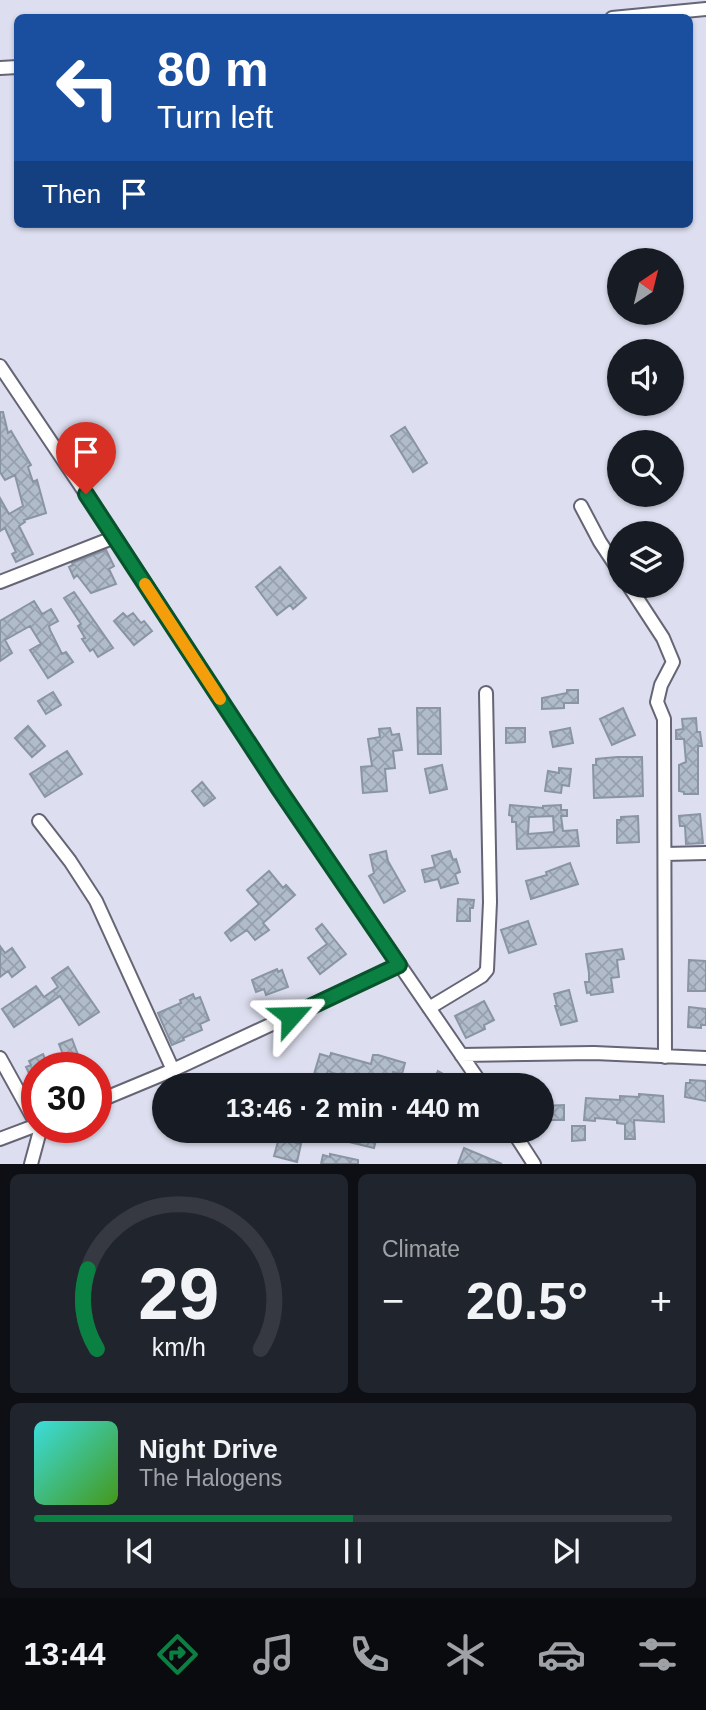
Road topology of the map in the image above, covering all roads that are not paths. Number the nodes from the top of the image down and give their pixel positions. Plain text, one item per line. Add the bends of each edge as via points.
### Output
1 (706, 9) edge
2 (654, 14) edge
3 (0, 366) edge
4 (581, 506) dead end
5 (115, 537) junction
6 (607, 552) edge
7 (0, 582) edge
8 (637, 598) edge
9 (486, 693) dead end
10 (39, 821) dead end
11 (706, 853) edge
12 (666, 855) junction
13 (399, 965) junction
14 (429, 1007) junction
15 (461, 1055) junction
16 (666, 1057) junction
17 (0, 1058) edge
18 (706, 1058) edge
19 (173, 1070) junction
20 (473, 1073) edge
21 (21, 1095) edge
22 (112, 1095) edge
23 (21, 1131) edge
24 (0, 1139) edge
25 (35, 1143) edge
26 (520, 1143) edge
27 (31, 1164) edge
28 (534, 1164) edge

1 - 2 street
3 - 5 street
4 - 6 street
5 - 7 street
5 - 13 street
8 - 12 street via 673,662 657,702 664,719
9 - 14 street via 491,902 486,970
10 - 19 street via 96,901
11 - 12 street
12 - 16 street
13 - 14 street
13 - 19 street
14 - 15 street
15 - 16 street
15 - 20 street
16 - 18 street
17 - 21 street
19 - 22 street
23 - 24 street
25 - 27 street
26 - 28 street

